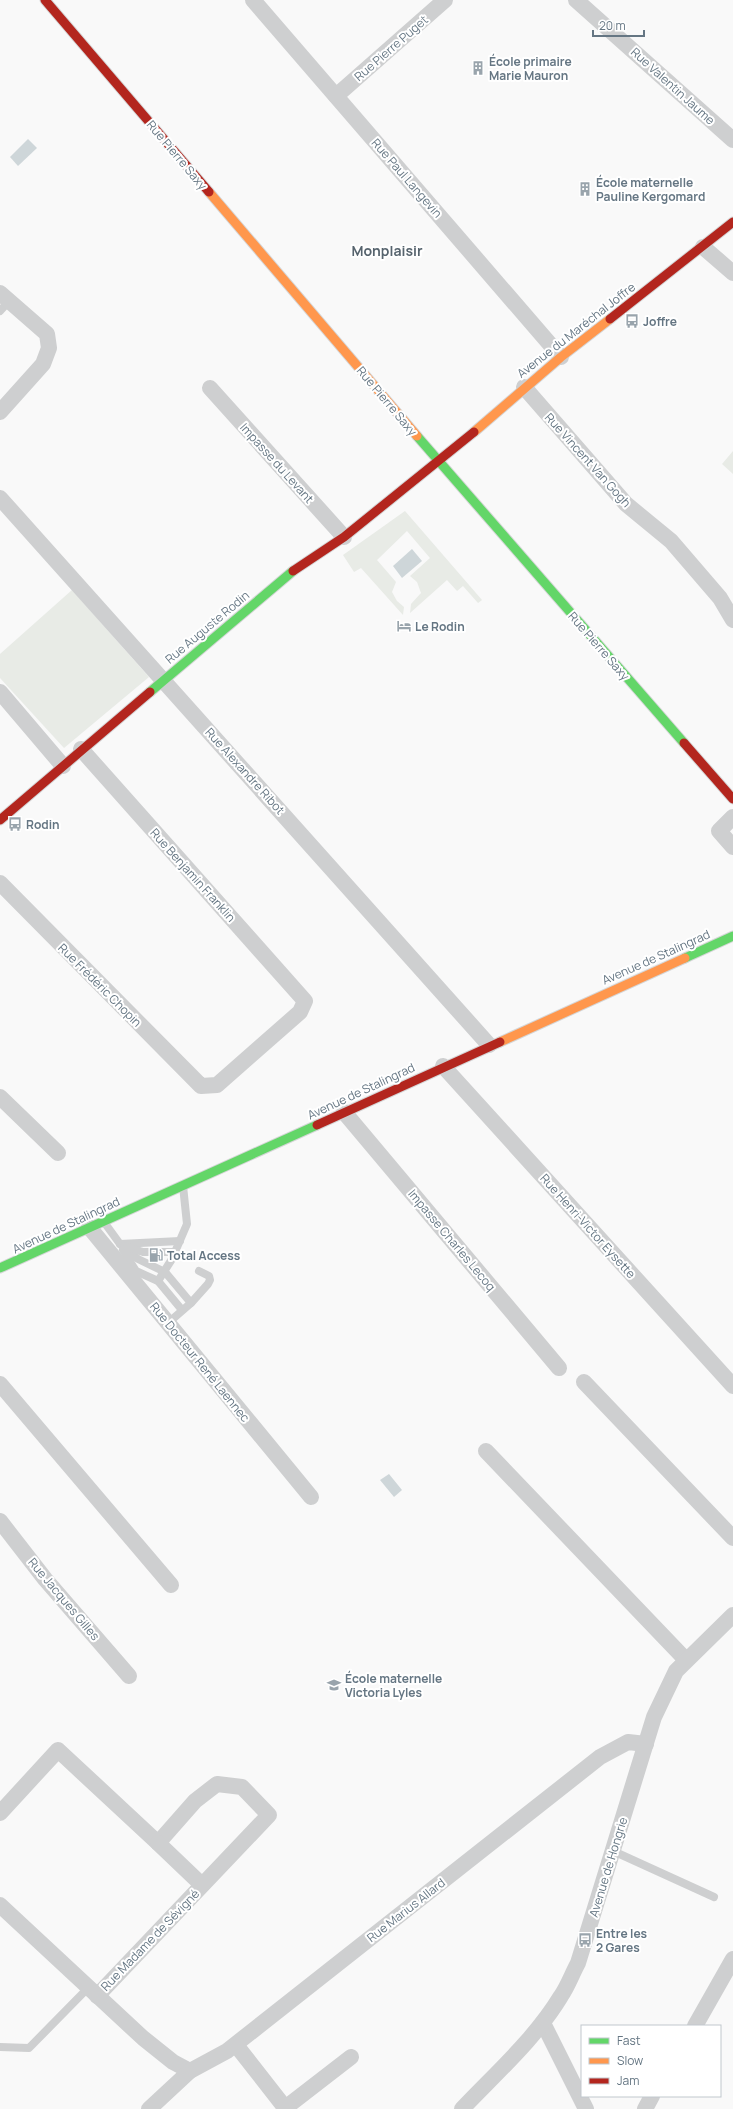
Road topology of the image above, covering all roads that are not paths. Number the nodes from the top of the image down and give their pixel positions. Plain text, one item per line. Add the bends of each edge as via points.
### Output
1 (45, 0) edge
2 (253, 0) edge
3 (445, 0) edge
4 (576, 0) edge
5 (336, 96) junction
6 (733, 140) edge
7 (733, 222) edge
8 (703, 247) junction
9 (733, 273) edge
10 (3, 302) edge
11 (561, 356) junction
12 (524, 387) junction
13 (210, 388) dead end
14 (0, 412) edge
15 (439, 462) junction
16 (0, 498) edge
17 (344, 537) junction
18 (733, 620) edge
19 (163, 679) junction
20 (0, 692) edge
21 (81, 749) junction
22 (63, 766) junction
23 (733, 799) edge
24 (733, 817) edge
25 (0, 820) edge
26 (733, 847) edge
27 (0, 883) edge
28 (733, 936) edge
29 (489, 1045) junction
30 (444, 1066) junction
31 (201, 1086) joint
32 (0, 1097) edge
33 (344, 1112) junction
34 (58, 1153) dead end
35 (183, 1185) junction
36 (96, 1224) junction
37 (180, 1241) junction
38 (120, 1244) junction
39 (175, 1252) junction
40 (0, 1268) edge
41 (199, 1271) dead end
42 (165, 1272) junction
43 (158, 1281) junction
44 (191, 1302) junction
45 (182, 1310) junction
46 (168, 1323) junction
47 (559, 1368) dead end
48 (584, 1382) dead end
49 (0, 1384) edge
50 (733, 1386) edge
51 (486, 1451) dead end
52 (311, 1497) dead end
53 (0, 1521) edge
54 (733, 1538) edge
55 (171, 1585) dead end
56 (731, 1621) edge
57 (686, 1660) junction
58 (130, 1676) dead end
59 (646, 1744) junction
60 (0, 1813) edge
61 (158, 1843) junction
62 (613, 1851) junction
63 (202, 1885) junction
64 (714, 1896) dead end
65 (0, 1905) edge
66 (733, 1958) edge
67 (92, 1992) junction
68 (543, 2023) junction
69 (696, 2025) edge
70 (143, 2038) junction
71 (236, 2045) junction
72 (0, 2047) edge
73 (351, 2057) dead end
74 (190, 2071) junction
75 (171, 2089) junction
76 (651, 2097) edge
77 (286, 2108) edge
78 (149, 2109) edge
79 (462, 2109) edge
80 (586, 2109) edge
81 (645, 2109) edge

1 - 15 street, Rue Pierre Saxy
2 - 5 street, Rue Paul Langevin
3 - 5 street, Rue Pierre Puget
4 - 6 street, Rue Valentin Jaume
5 - 11 street, Rue Paul Langevin
7 - 8 street, Avenue du Maréchal Joffre
8 - 9 street
8 - 11 street, Avenue du Maréchal Joffre
10 - 14 street via 47,334 49,348 43,364
11 - 12 street, Avenue du Maréchal Joffre
12 - 15 street, Avenue du Maréchal Joffre
12 - 18 street, Rue Vincent Van Gogh via 626,504 671,540 720,598
13 - 17 street, Impasse du Levant
15 - 17 street, Rue Auguste Rodin
15 - 23 street, Rue Pierre Saxy
16 - 19 street, Rue Alexandre Ribot
17 - 19 street, Rue Auguste Rodin via 306,561 274,586
19 - 21 street, Rue Auguste Rodin
19 - 29 street, Rue Alexandre Ribot
20 - 22 street
21 - 22 street, Rue Auguste Rodin
21 - 31 street, Rue Benjamin Franklin via 305,1001 300,1012 217,1085
22 - 25 street, Rue Auguste Rodin
24 - 26 street via 719,831
27 - 31 street, Rue Frédéric Chopin
28 - 29 street, Avenue de Stalingrad
29 - 30 street, Avenue de Stalingrad
30 - 33 street, Avenue de Stalingrad
30 - 50 street, Rue Henri-Victor Eysette
32 - 34 street
33 - 35 street, Avenue de Stalingrad
33 - 47 street, Impasse Charles Lecoq
35 - 36 street, Avenue de Stalingrad
35 - 37 lane via 187,1224
36 - 38 lane
36 - 40 street, Avenue de Stalingrad
36 - 46 street, Rue Docteur René Laennec
37 - 38 lane
37 - 39 lane
38 - 39 lane via 143,1252
38 - 42 lane via 138,1259
38 - 43 lane via 136,1271
39 - 42 lane
41 - 44 lane via 210,1280
42 - 43 lane
42 - 44 lane
43 - 45 lane
44 - 45 lane
45 - 46 lane
46 - 52 street, Rue Docteur René Laennec
48 - 54 street
49 - 55 street
51 - 57 street
53 - 58 street, Rue Jacques Gilles via 45,1579
56 - 57 street, Avenue de Hongrie
57 - 59 street, Avenue de Hongrie via 676,1671 654,1717
59 - 62 street, Avenue de Hongrie
59 - 71 street, Rue Marius Allard via 628,1742 600,1757
60 - 61 street, Rue Madame de Sévigné via 58,1750
61 - 63 street, Rue Madame de Sévigné
61 - 63 street, Rue Madame de Sévigné via 195,1801 217,1784 242,1787 269,1815
62 - 64 lane
62 - 68 street, Avenue de Hongrie via 578,1963 562,1996
63 - 67 street, Rue Madame de Sévigné
65 - 67 street
66 - 69 street
67 - 70 street
67 - 72 lane via 29,2048
68 - 79 street, Avenue de Hongrie
68 - 80 street
70 - 74 street via 173,2062
70 - 75 street via 167,2069
71 - 74 street, Rue Marius Allard
71 - 77 street
73 - 77 street
74 - 75 street, Rue Marius Allard
75 - 78 street, Rue Marius Allard
76 - 81 street

